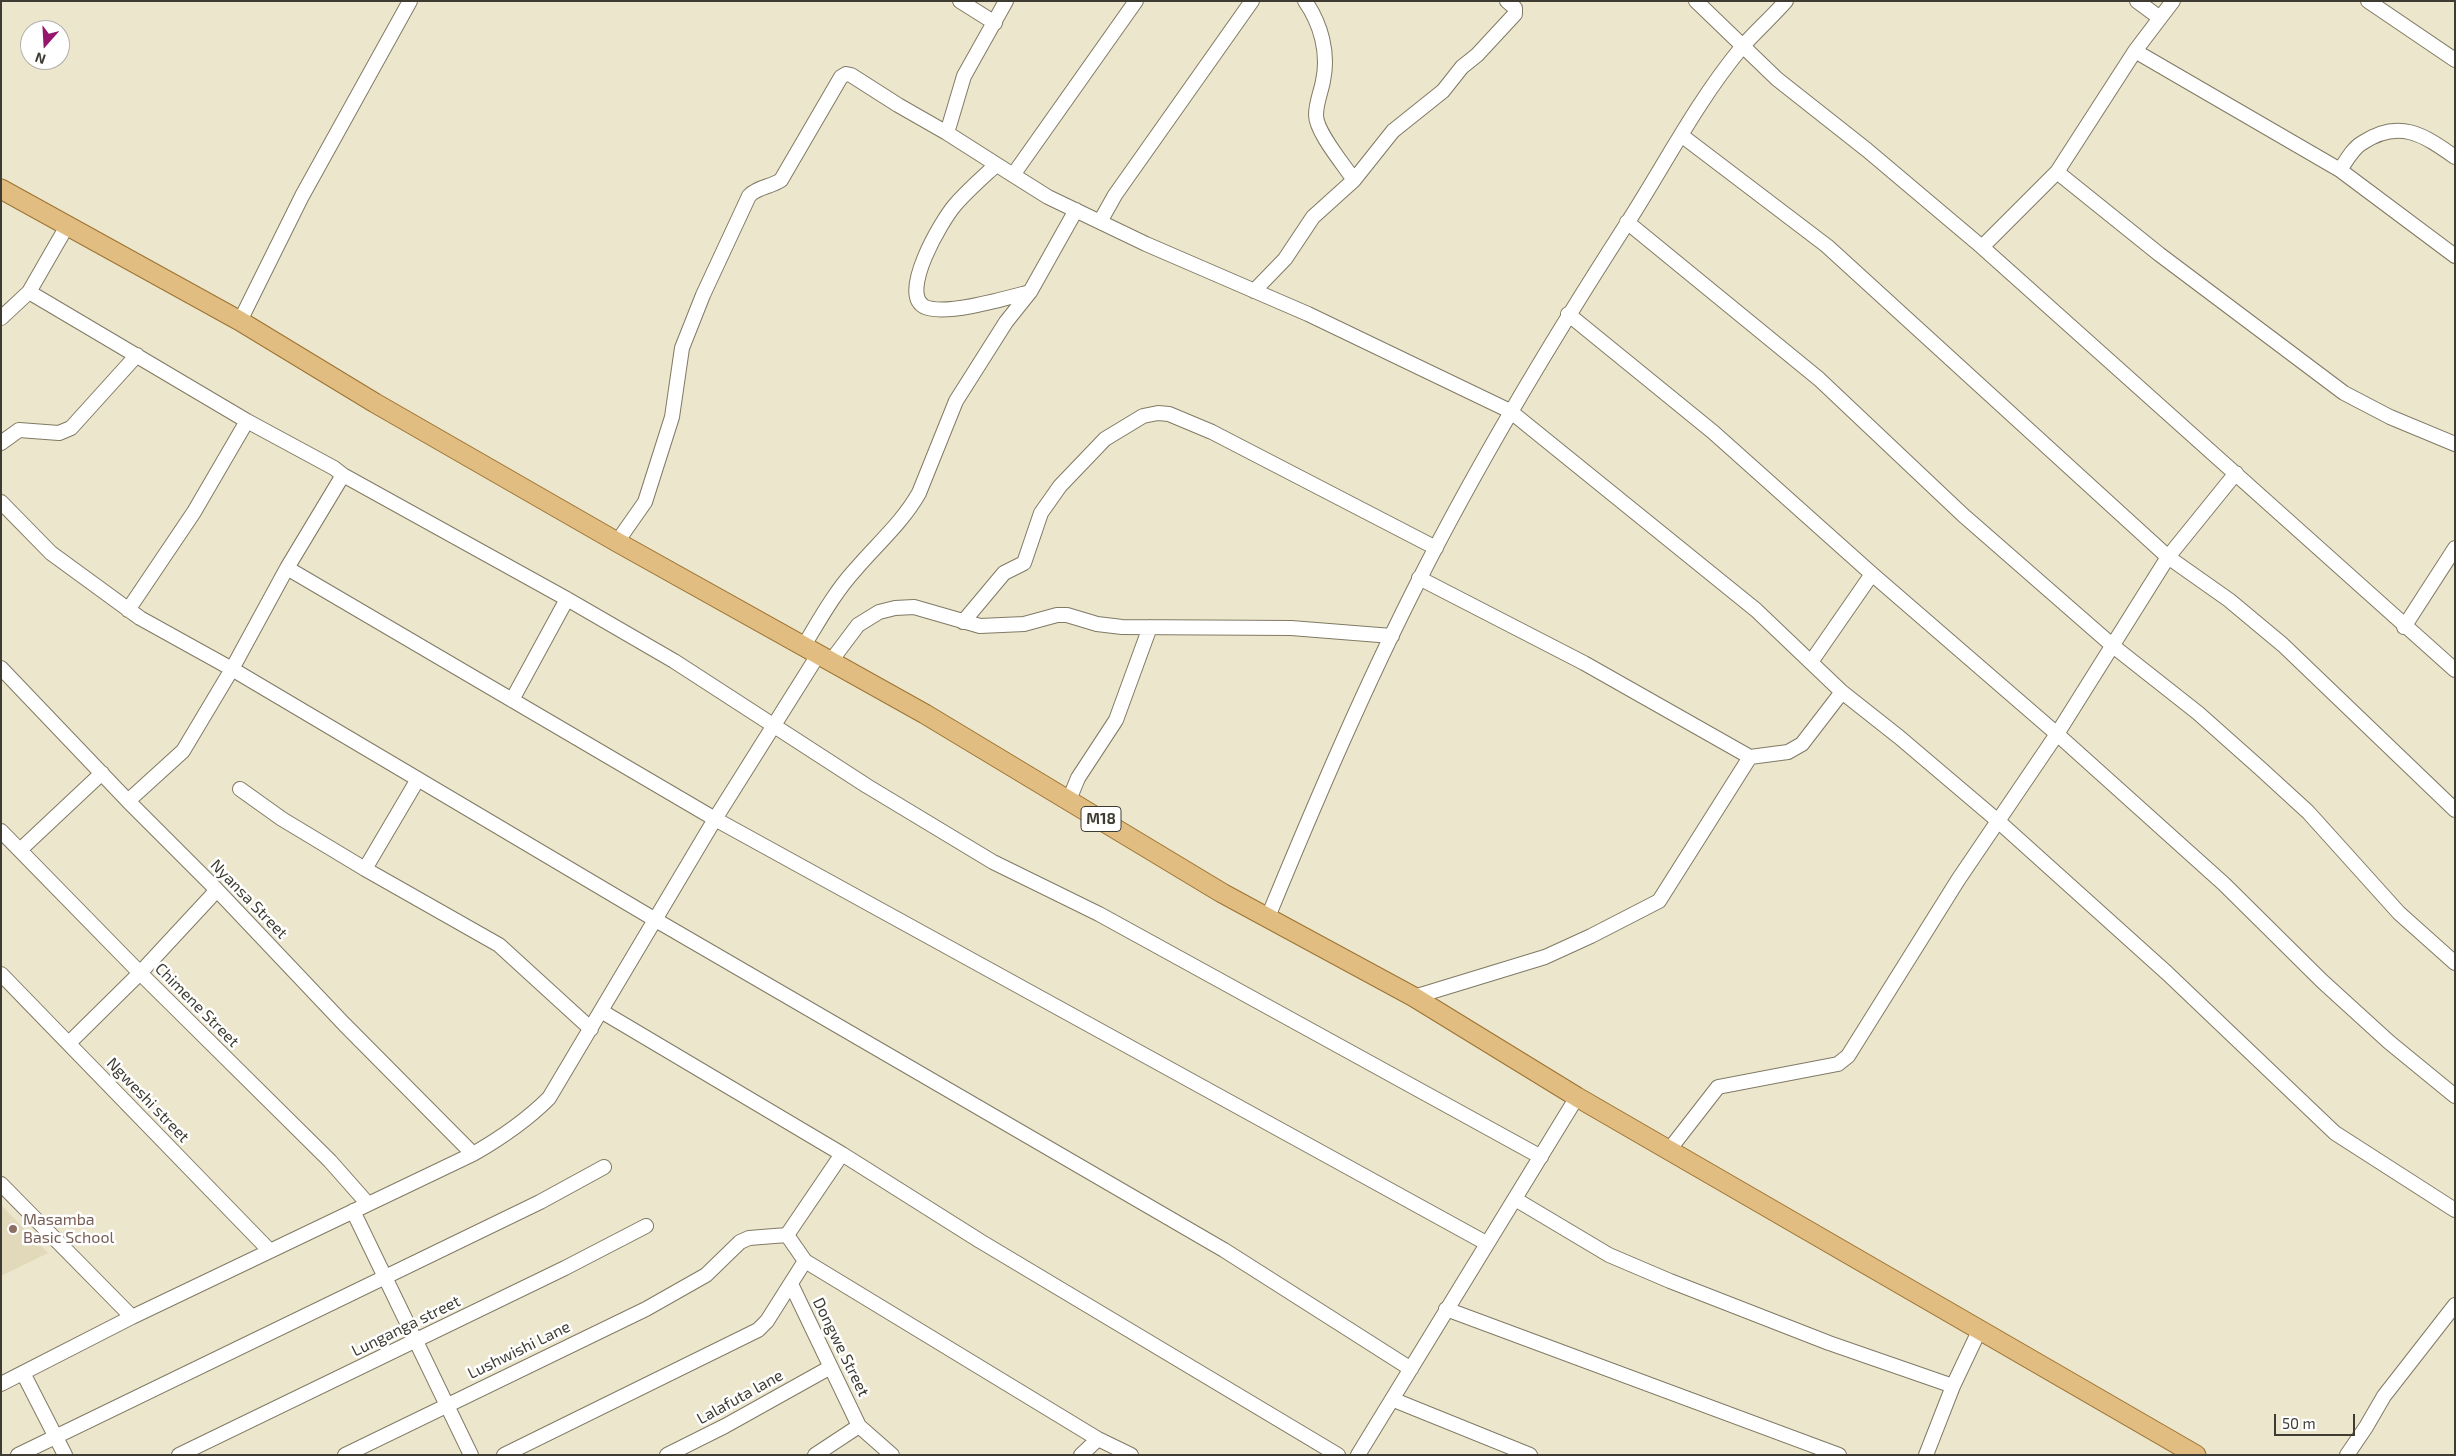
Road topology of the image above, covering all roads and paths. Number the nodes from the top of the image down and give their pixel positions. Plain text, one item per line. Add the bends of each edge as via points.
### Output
1 (410, 1) edge
2 (960, 1) edge
3 (1006, 1) edge
4 (1136, 1) edge
5 (1252, 1) edge
6 (1305, 1) edge
7 (1507, 1) edge
8 (1696, 1) edge
9 (1786, 1) edge
10 (2137, 1) edge
11 (2173, 1) edge
12 (2368, 1) edge
13 (2160, 18) junction
14 (995, 22) junction
15 (1742, 47) junction
16 (2135, 51) junction
17 (2455, 60) edge
18 (947, 133) junction
19 (1681, 135) junction
20 (2455, 157) edge
21 (996, 165) junction
22 (2340, 170) junction
23 (2057, 172) junction
24 (1013, 175) junction
25 (1354, 180) junction
26 (1, 189) edge
27 (1076, 210) junction
28 (1101, 220) junction
29 (1627, 222) junction
30 (67, 226) junction
31 (1982, 247) junction
32 (2455, 256) edge
33 (1254, 291) junction
34 (29, 292) junction
35 (1030, 292) junction
36 (1568, 314) junction
37 (1, 318) edge
38 (240, 321) junction
39 (137, 354) junction
40 (1510, 411) junction
41 (247, 421) junction
42 (1, 443) edge
43 (2455, 444) edge
44 (2236, 473) junction
45 (343, 475) junction
46 (1, 502) edge
47 (617, 542) junction
48 (1436, 548) junction
49 (2455, 548) edge
50 (2168, 556) junction
51 (287, 568) junction
52 (1872, 574) junction
53 (1420, 578) junction
54 (567, 599) junction
55 (128, 610) junction
56 (963, 622) junction
57 (1150, 627) junction
58 (2404, 627) junction
59 (1392, 636) junction
60 (2112, 646) junction
61 (818, 654) junction
62 (1811, 662) junction
63 (1, 668) edge
64 (232, 669) junction
65 (2455, 670) edge
66 (1842, 692) junction
67 (512, 700) junction
68 (773, 724) junction
69 (2057, 734) junction
70 (1750, 757) junction
71 (102, 773) junction
72 (418, 779) junction
73 (240, 789) dead end
74 (1069, 800) junction
75 (128, 801) junction
76 (2455, 810) edge
77 (715, 819) junction
78 (1998, 822) junction
79 (1, 831) edge
80 (20, 850) junction
81 (365, 869) junction
82 (218, 890) junction
83 (1268, 917) junction
84 (654, 919) junction
85 (2455, 962) edge
86 (140, 973) junction
87 (1, 974) edge
88 (1414, 997) junction
89 (601, 1011) junction
90 (591, 1029) junction
91 (68, 1043) junction
92 (1577, 1096) junction
93 (2455, 1096) edge
94 (1669, 1150) junction
95 (473, 1154) junction
96 (842, 1154) junction
97 (1541, 1157) junction
98 (604, 1167) dead end
99 (1, 1184) edge
100 (1515, 1199) junction
101 (368, 1204) junction
102 (2455, 1210) edge
103 (353, 1211) junction
104 (646, 1226) dead end
105 (787, 1234) junction
106 (1486, 1243) junction
107 (270, 1251) junction
108 (805, 1261) junction
109 (386, 1276) junction
110 (791, 1284) junction
111 (2455, 1305) edge
112 (1446, 1309) junction
113 (132, 1317) junction
114 (2450, 1320) edge
115 (1980, 1329) junction
116 (416, 1340) junction
117 (829, 1368) junction
118 (1411, 1369) junction
119 (23, 1373) junction
120 (1, 1384) edge
121 (1953, 1386) junction
122 (1394, 1400) junction
123 (446, 1404) junction
124 (859, 1426) junction
125 (56, 1436) junction
126 (1098, 1439) junction
127 (18, 1455) edge
128 (65, 1455) edge
129 (179, 1455) edge
130 (345, 1455) edge
131 (471, 1455) edge
132 (504, 1455) edge
133 (667, 1455) edge
134 (815, 1455) edge
135 (892, 1455) edge
136 (1081, 1455) edge
137 (1131, 1455) edge
138 (1338, 1455) edge
139 (1358, 1455) edge
140 (1530, 1455) edge
141 (1838, 1455) edge
142 (1926, 1455) edge
143 (2196, 1455) edge
144 (2347, 1455) edge

1 - 38 street via 302,196
2 - 14 street
3 - 14 street
4 - 24 street
5 - 28 street via 1115,195
6 - 25 street via 1320,29 1325,56 1325,74 1316,116 1320,128
7 - 25 street via 1515,8 1515,14 1447,86 1393,131
8 - 15 street
9 - 15 street
10 - 13 street
11 - 13 street
12 - 17 street
13 - 16 street
14 - 18 street via 964,76
15 - 19 street
15 - 31 street
16 - 22 street
16 - 23 street
18 - 21 street
18 - 47 street via 851,75 841,77 781,180 749,196 682,348 672,417 646,502
19 - 29 street
19 - 50 street via 1827,246
20 - 22 street via 2421,135 2399,130 2361,143
21 - 24 street
21 - 35 street via 947,216 919,272 916,295 920,304 937,310
22 - 32 street
23 - 31 street
23 - 43 street via 2159,254 2344,393 2390,417
24 - 27 street
25 - 33 street via 1313,217 1285,260
26 - 30 main road, M18
27 - 28 street
27 - 35 street
28 - 33 street via 1146,244
29 - 36 street
29 - 60 street via 1819,379 1963,515
30 - 34 street
30 - 38 main road, M18
31 - 44 street
33 - 40 street
34 - 37 street
34 - 39 street
35 - 61 street via 1006,322 956,401 913,504 834,597
36 - 40 street
36 - 52 street via 1713,432
38 - 47 main road, M18 via 375,404
39 - 41 street
39 - 42 street via 72,428 60,433 19,430
40 - 48 street
40 - 62 street via 1756,610
41 - 45 street
41 - 55 street via 194,512
44 - 50 street
44 - 58 street
45 - 51 street
45 - 54 street
46 - 55 street via 45,548
47 - 61 main road, M18
48 - 53 street
48 - 56 street via 1212,432 1169,414 1158,413 1143,416 1104,440 1060,486 1041,512 1024,563 1004,573
49 - 58 street
50 - 60 street
50 - 76 street via 2229,600 2282,645
51 - 64 street
51 - 67 street
52 - 62 street
52 - 69 street
53 - 59 street
53 - 70 street via 1584,663
54 - 67 street
54 - 68 street via 674,661
55 - 64 street
56 - 57 street via 980,626 1009,625 1039,621 1057,614 1097,624
56 - 61 street via 914,607 879,612
57 - 59 street via 1292,628
57 - 74 street via 1116,720 1078,778
58 - 65 street
59 - 83 street
60 - 69 street
60 - 85 street via 2198,712 2308,812 2399,912
61 - 68 street
61 - 74 main road, M18
62 - 66 street
63 - 71 street, Nyansa Street
64 - 72 street
64 - 75 street via 183,751
66 - 70 street via 1802,744 1788,752
66 - 78 street
67 - 77 street
68 - 77 street
68 - 97 street via 867,786 993,862 1100,914
69 - 78 street
69 - 93 street via 2224,884 2388,1042
70 - 88 street via 1659,901 1545,957
71 - 75 street, Nyansa Street
71 - 80 street
72 - 81 street
72 - 84 street
73 - 81 street via 282,819
74 - 83 main road, M18 via 1222,893
75 - 82 street, Nyansa Street
77 - 84 street
77 - 106 street
78 - 94 street via 1848,1056 1838,1064 1718,1087
78 - 102 street via 2167,973 2335,1133
79 - 80 street, Chimene Street
80 - 86 street, Chimene Street
81 - 90 street via 499,945
82 - 86 street
82 - 95 street, Nyansa Street
83 - 88 main road, M18
84 - 89 street
84 - 118 street via 1224,1250
86 - 91 street
86 - 101 street, Chimene Street via 330,1161
87 - 91 street, Ngweshi street
88 - 92 main road, M18
89 - 90 street
89 - 96 street
90 - 95 street via 543,1104 521,1124
91 - 107 street, Ngweshi street
92 - 94 main road, M18
92 - 97 street
94 - 115 main road, M18
95 - 101 street
96 - 105 street
96 - 138 street via 980,1241
97 - 100 street
98 - 109 street via 540,1202
99 - 113 street
100 - 106 street
100 - 121 street via 1609,1255 1829,1343
101 - 103 street
103 - 107 street
103 - 109 street
104 - 116 street, Lunganga street
105 - 108 street
105 - 123 street, Lushwishi Lane via 740,1242 706,1275 646,1309
106 - 112 street
107 - 113 street
108 - 110 street
108 - 126 street
109 - 116 street
109 - 125 street
110 - 117 street, Dongwe Street
110 - 132 street via 767,1322 758,1330
111 - 114 street
112 - 118 street
112 - 141 street
113 - 119 street
114 - 144 street via 2384,1396
115 - 121 street
115 - 143 main road, M18
116 - 123 street
116 - 129 street, Lunganga street
117 - 124 street, Dongwe Street
117 - 133 street, Lalafuta lane
118 - 122 street
119 - 120 street
119 - 125 street
121 - 142 street
122 - 139 street
122 - 140 street
123 - 130 street, Lushwishi Lane
123 - 131 street
124 - 134 street
124 - 135 street
125 - 127 street
125 - 128 street
126 - 136 street
126 - 137 street

